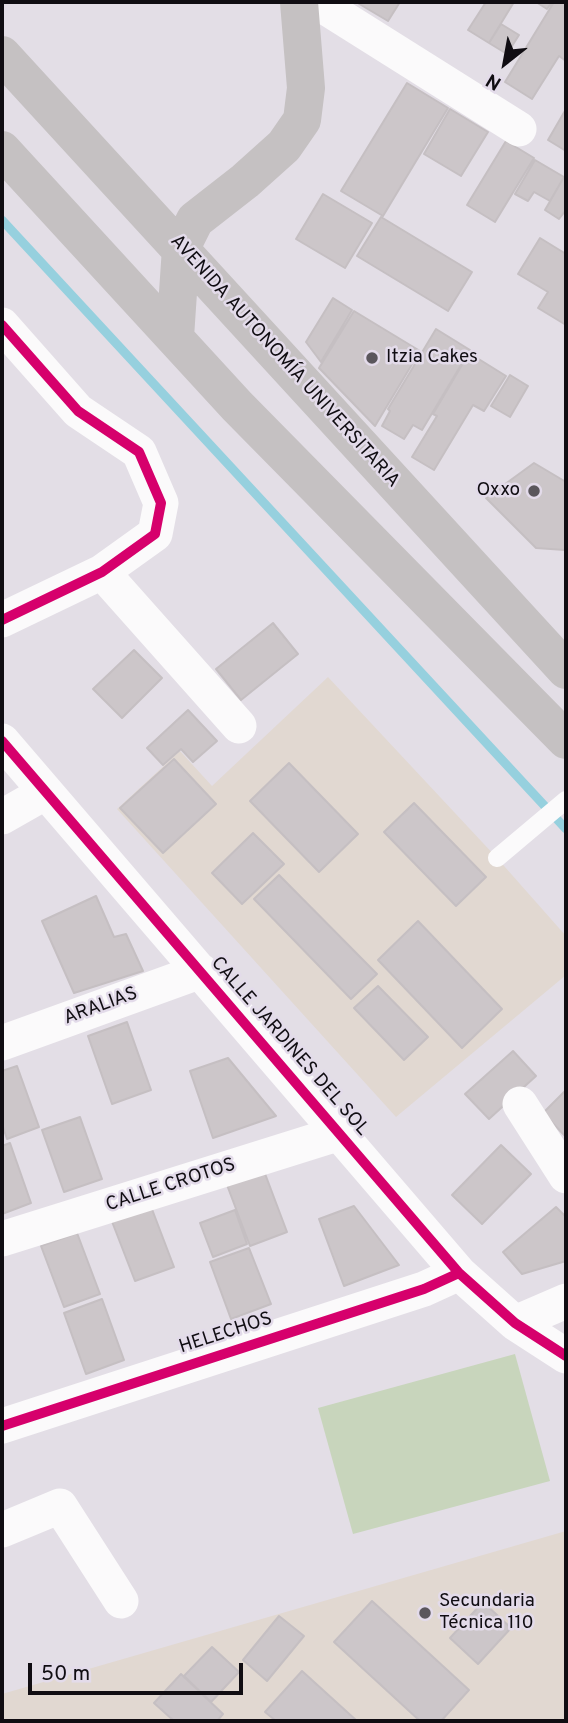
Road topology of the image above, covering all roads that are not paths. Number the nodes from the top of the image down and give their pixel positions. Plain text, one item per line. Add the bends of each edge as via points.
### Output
1 (305, 3) edge
2 (2, 55) edge
3 (519, 129) dead end
4 (2, 150) edge
5 (181, 248) junction
6 (2, 326) edge
7 (175, 337) junction
8 (102, 572) junction
9 (2, 620) edge
10 (566, 670) edge
11 (552, 704) edge
12 (239, 726) dead end
13 (566, 740) edge
14 (2, 741) edge
15 (46, 792) junction
16 (566, 800) edge
17 (2, 817) edge
18 (498, 858) dead end
19 (201, 971) junction
20 (2, 1043) edge
21 (520, 1104) dead end
22 (340, 1133) junction
23 (566, 1176) edge
24 (2, 1239) edge
25 (459, 1273) junction
26 (566, 1301) edge
27 (515, 1323) junction
28 (566, 1356) edge
29 (2, 1426) edge
30 (2, 1530) edge
31 (121, 1601) dead end

1 - 3 street
1 - 5 main road via 333,96 326,127 303,160 210,234
2 - 5 main road, AVENIDA AUTONOMÍA UNIVERSITARIA
4 - 7 main road
5 - 7 main road
5 - 10 main road, AVENIDA AUTONOMÍA UNIVERSITARIA
6 - 8 street via 78,411 139,452 161,503 155,534
7 - 11 main road via 237,406
8 - 9 street
8 - 12 street
11 - 13 main road
14 - 15 street, CALLE JARDINES DEL SOL
15 - 17 street
15 - 19 street, CALLE JARDINES DEL SOL
16 - 18 lane
19 - 20 street, ARALIAS
19 - 22 street, CALLE JARDINES DEL SOL
21 - 23 street
22 - 24 street, CALLE CROTOS
22 - 25 street, CALLE JARDINES DEL SOL
25 - 27 street, CALLE JARDINES DEL SOL
25 - 29 street, HELECHOS via 424,1289
26 - 27 street
27 - 28 street, CALLE JARDINES DEL SOL
30 - 31 street via 60,1506

